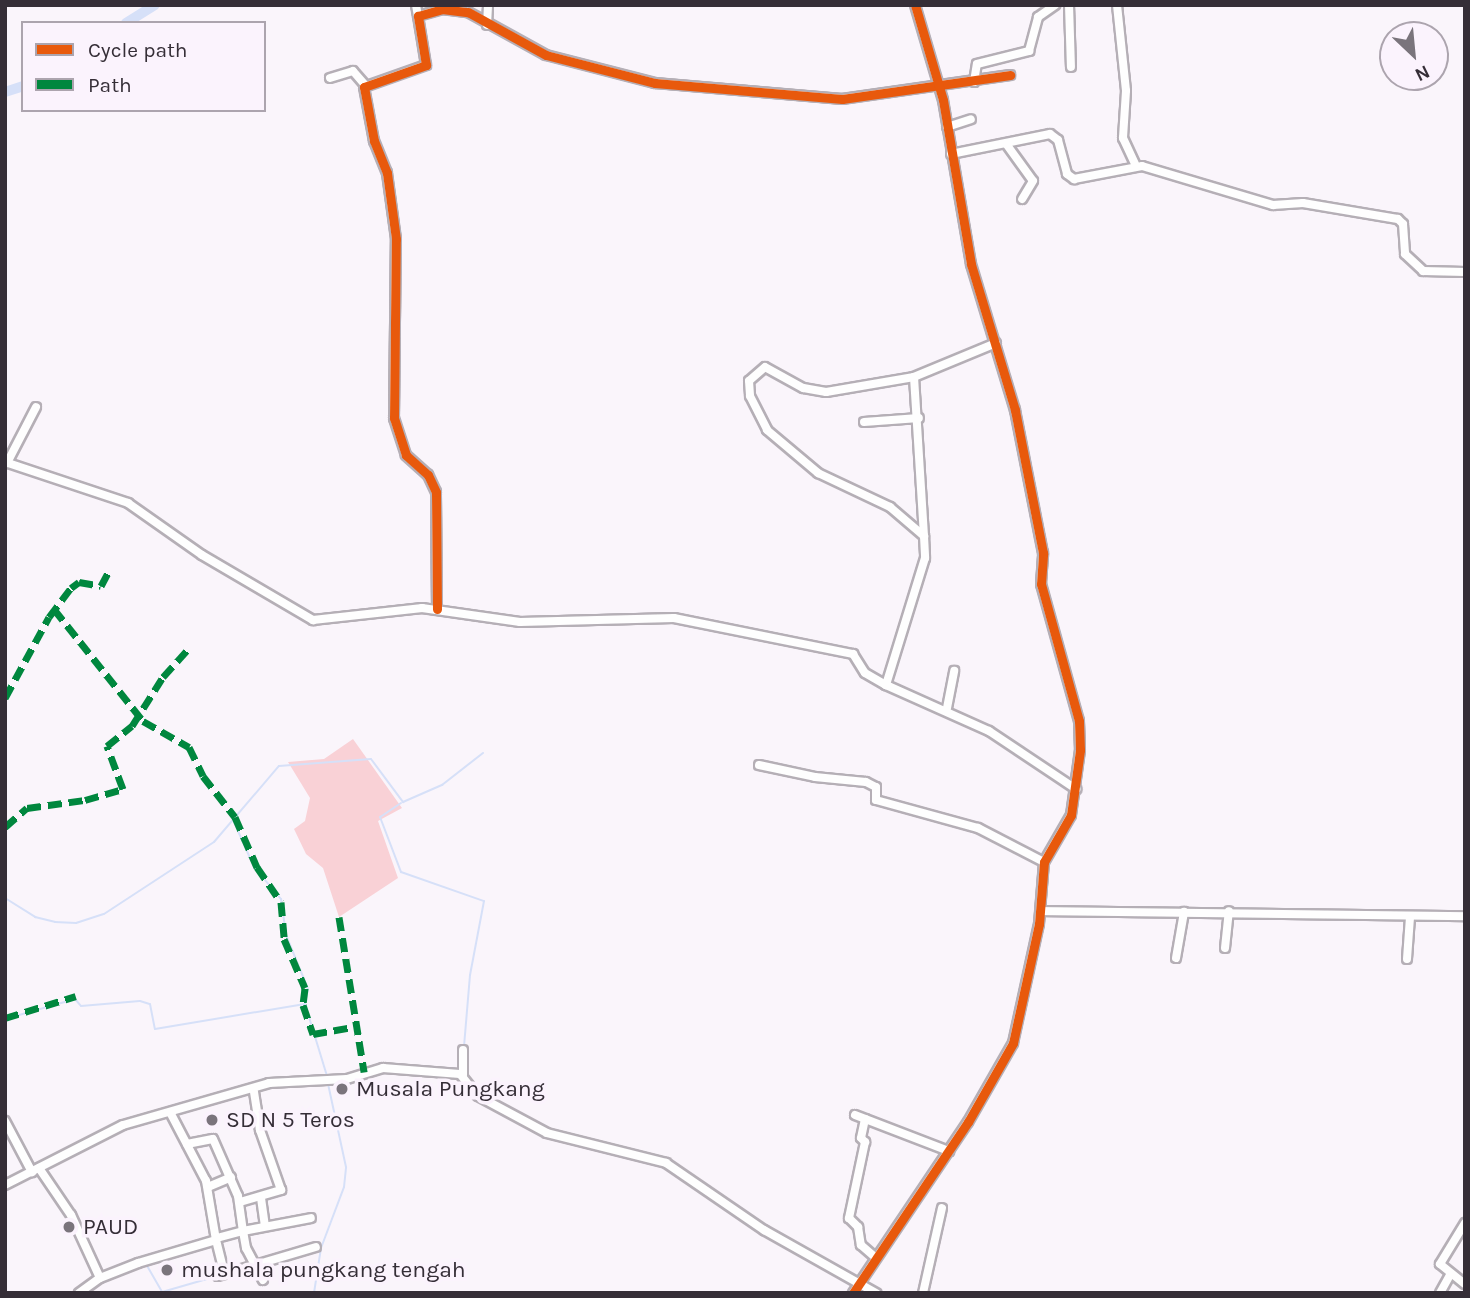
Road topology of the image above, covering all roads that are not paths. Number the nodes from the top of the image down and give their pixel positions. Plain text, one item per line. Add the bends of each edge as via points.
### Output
1 (416, 5) edge
2 (488, 5) edge
3 (915, 5) edge
4 (1055, 5) edge
5 (1069, 5) edge
6 (1118, 5) edge
7 (418, 16) junction
8 (487, 25) junction
9 (1071, 67) dead end
10 (1010, 75) dead end
11 (330, 78) dead end
12 (974, 82) junction
13 (365, 85) junction
14 (939, 88) junction
15 (971, 119) dead end
16 (947, 127) junction
17 (1007, 145) junction
18 (951, 154) junction
19 (1136, 166) junction
20 (1022, 200) dead end
21 (1465, 272) edge
22 (996, 343) junction
23 (915, 377) junction
24 (36, 407) dead end
25 (919, 418) junction
26 (864, 422) dead end
27 (6, 462) edge
28 (924, 536) junction
29 (437, 609) junction
30 (954, 671) dead end
31 (886, 685) junction
32 (947, 708) junction
33 (759, 765) dead end
34 (1076, 789) junction
35 (1044, 862) junction
36 (1229, 911) junction
37 (1040, 912) junction
38 (1184, 912) junction
39 (1465, 916) edge
40 (1410, 917) junction
41 (1225, 947) dead end
42 (1176, 958) dead end
43 (1407, 959) dead end
44 (463, 1050) dead end
45 (463, 1075) junction
46 (254, 1091) dead end
47 (171, 1114) dead end
48 (855, 1115) dead end
49 (865, 1119) junction
50 (5, 1121) edge
51 (187, 1144) dead end
52 (949, 1151) junction
53 (32, 1171) junction
54 (231, 1177) junction
55 (5, 1185) edge
56 (208, 1186) junction
57 (261, 1198) junction
58 (240, 1202) junction
59 (942, 1208) dead end
60 (311, 1218) dead end
61 (1465, 1223) edge
62 (265, 1226) junction
63 (243, 1231) junction
64 (216, 1239) junction
65 (316, 1247) dead end
66 (874, 1257) junction
67 (255, 1267) junction
68 (1450, 1275) junction
69 (98, 1280) junction
70 (262, 1280) dead end
71 (859, 1282) junction
72 (1465, 1284) edge
73 (79, 1293) edge
74 (853, 1293) edge
75 (876, 1293) edge
76 (922, 1293) edge
77 (1440, 1293) edge

1 - 7 street
2 - 8 street
3 - 14 street
4 - 12 street via 1038,17 1029,51 977,64
5 - 9 street
6 - 19 street via 1126,91 1123,138
7 - 8 street via 456,9
7 - 13 street via 426,65
8 - 14 street via 565,62 643,81 833,99
10 - 12 street
11 - 13 street via 353,71
12 - 14 street
13 - 29 street via 374,141 387,173 396,239 394,418 406,455 428,475 436,492
14 - 16 street
15 - 16 street
16 - 18 street
17 - 18 street
17 - 19 street via 1039,134 1054,135 1067,174 1074,179
17 - 20 street via 1033,179
18 - 22 street via 973,270
19 - 21 street via 1273,205 1303,203 1398,219 1403,224 1405,254 1423,271
22 - 23 street
22 - 34 street via 1044,553 1041,584 1079,721
23 - 25 street
23 - 28 street via 819,392 765,367 751,378 749,387 755,412 771,435 818,472 890,507
24 - 27 street
25 - 26 street
25 - 28 street
27 - 29 street via 128,503 202,555 313,620
28 - 31 street via 925,558
29 - 31 street via 520,622 674,618 853,654 865,674
30 - 32 street
31 - 32 street
32 - 34 street via 989,730
33 - 35 street via 815,778 866,782 876,787 874,799 978,828
34 - 35 street via 1071,815
35 - 37 street
36 - 38 street
36 - 40 street
36 - 41 street
37 - 38 street
37 - 52 street via 1017,1033
38 - 42 street
39 - 40 street
40 - 43 street
44 - 45 street
45 - 53 street via 383,1068 347,1079 269,1083 123,1125
45 - 71 street via 478,1096 547,1133 666,1163 764,1230
46 - 57 street via 260,1130 282,1187 279,1193
47 - 56 street
48 - 49 street
49 - 52 street
49 - 66 street via 861,1138 865,1142 849,1218 858,1227 861,1245
50 - 53 street
51 - 54 street via 212,1138
52 - 66 street
53 - 55 street
53 - 69 street via 71,1215
54 - 56 street
54 - 58 street
56 - 64 street
57 - 58 street
57 - 62 street
58 - 63 street
59 - 76 street
60 - 62 street
61 - 68 street via 1440,1264
62 - 63 street
63 - 64 street
63 - 67 street
64 - 67 street via 221,1274
64 - 69 street
65 - 67 street
66 - 71 street
67 - 70 street
68 - 72 street
68 - 77 street
69 - 73 street
71 - 74 street
71 - 75 street

